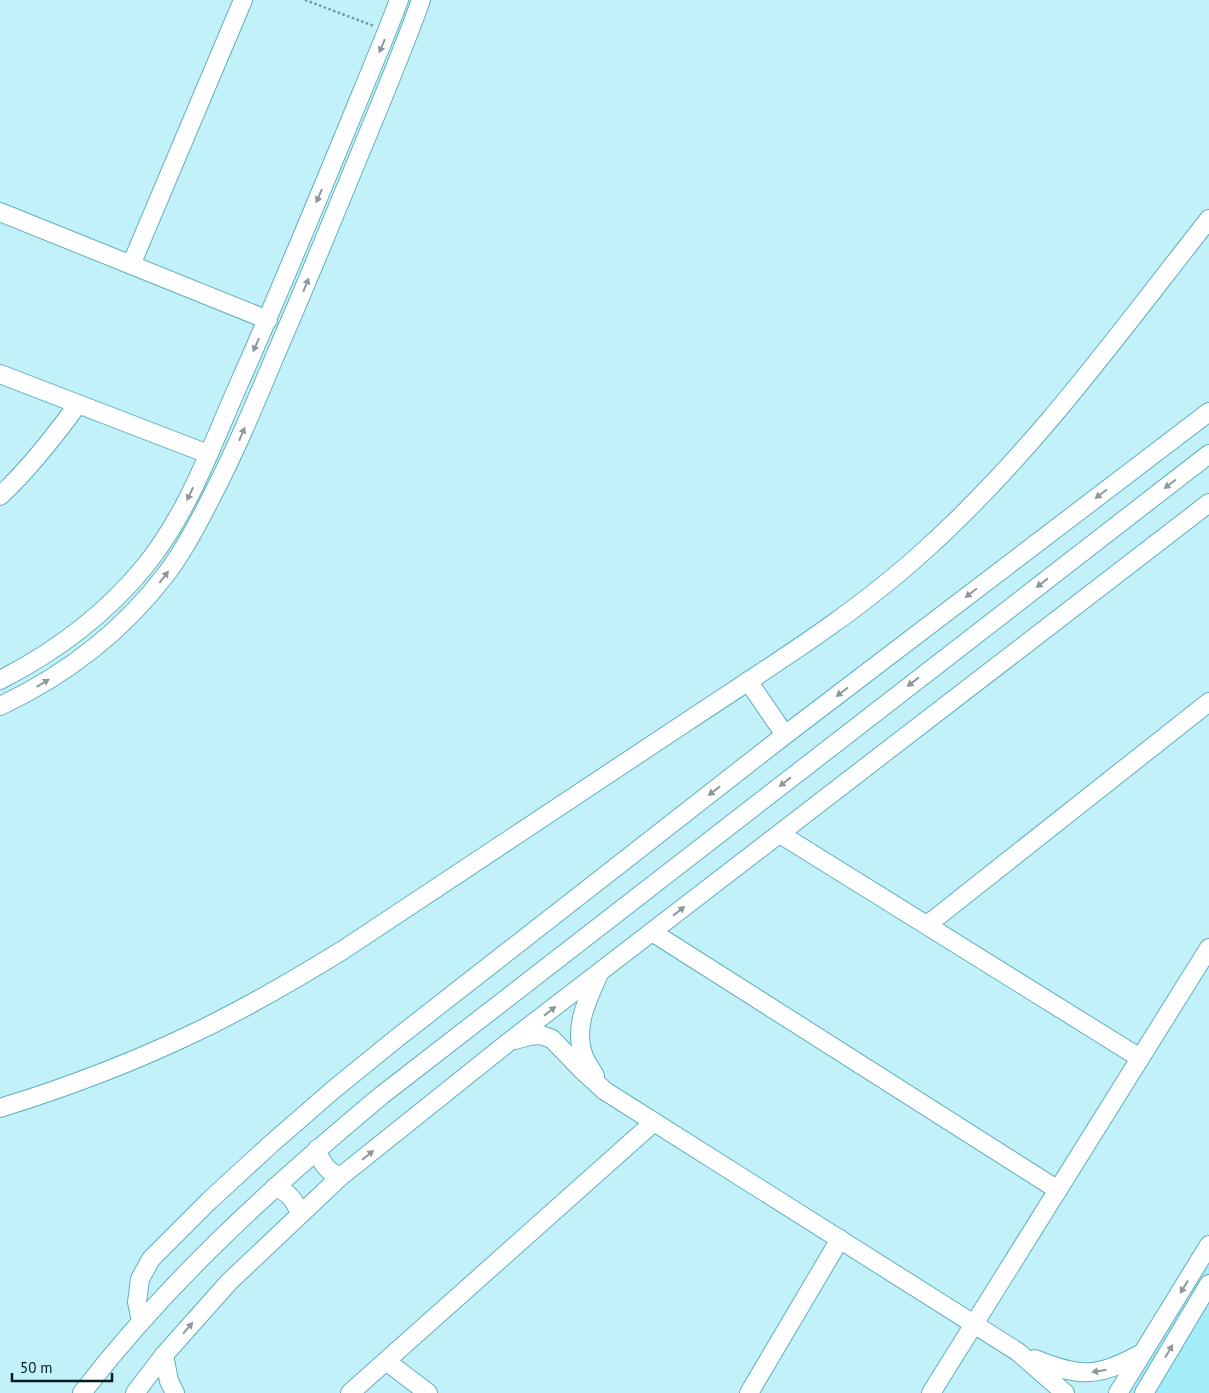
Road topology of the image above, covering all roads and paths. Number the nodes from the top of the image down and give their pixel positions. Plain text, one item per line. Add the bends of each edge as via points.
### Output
1 (243, 0) edge
2 (305, 0) edge
3 (399, 0) edge
4 (421, 0) edge
5 (387, 31) junction
6 (0, 212) edge
7 (1209, 219) edge
8 (132, 265) junction
9 (268, 320) junction
10 (0, 374) edge
11 (78, 404) junction
12 (1209, 412) edge
13 (208, 454) junction
14 (1209, 454) edge
15 (0, 496) edge
16 (1209, 503) edge
17 (0, 680) edge
18 (748, 681) junction
19 (1209, 702) edge
20 (0, 706) edge
21 (785, 735) junction
22 (780, 834) junction
23 (927, 925) junction
24 (652, 932) junction
25 (1209, 948) edge
26 (599, 973) junction
27 (510, 1041) junction
28 (1140, 1058) junction
29 (605, 1091) junction
30 (0, 1108) edge
31 (654, 1122) junction
32 (317, 1149) junction
33 (340, 1177) junction
34 (275, 1186) junction
35 (1058, 1190) junction
36 (300, 1214) junction
37 (840, 1239) junction
38 (1209, 1245) edge
39 (1209, 1284) edge
40 (141, 1321) junction
41 (974, 1324) junction
42 (1018, 1352) junction
43 (1143, 1352) junction
44 (164, 1355) junction
45 (386, 1361) junction
46 (82, 1393) edge
47 (135, 1393) edge
48 (175, 1393) edge
49 (350, 1393) edge
50 (428, 1393) edge
51 (749, 1393) edge
52 (931, 1393) edge
53 (1065, 1393) edge
54 (1118, 1393) edge
55 (1144, 1393) edge

1 - 8 street
2 - 5 path
3 - 5 street
20 -> 4 street via 68,668 123,624 169,571 188,542 229,463 304,290
5 -> 9 street
6 - 8 street
7 - 18 street via 1010,468 902,571 836,622
8 - 9 street
9 -> 13 street
10 - 11 street
11 - 13 street
11 - 15 street via 50,443
12 -> 21 street
13 -> 17 street via 169,533 121,594 63,644
14 -> 32 street via 390,1088
16 - 22 street
18 - 21 street
18 - 30 street via 344,950 272,993 122,1065
19 - 23 street
21 -> 40 street via 397,1038 264,1150 151,1259 140,1279 137,1302
22 - 23 street
24 -> 22 street
23 - 28 street
24 - 26 street
24 - 35 street
25 - 28 street
27 -> 26 street
26 - 29 street via 584,1009 580,1042 585,1059
27 - 29 street via 541,1035 552,1039
33 -> 27 street
28 - 35 street
29 - 31 street
31 - 37 street
31 - 45 street
32 - 33 street via 324,1166
32 - 34 street
33 - 36 street
34 - 36 street via 291,1196
34 - 40 street
35 - 41 street
44 -> 36 street via 229,1282
37 - 41 street
37 - 51 street
38 -> 43 street
55 -> 39 street
40 - 46 street
41 - 42 street
41 - 52 street
43 -> 42 street via 1101,1372 1080,1373 1060,1369
42 - 53 street
43 - 54 street
44 - 47 street
44 - 48 street
45 - 49 street
45 - 50 street

